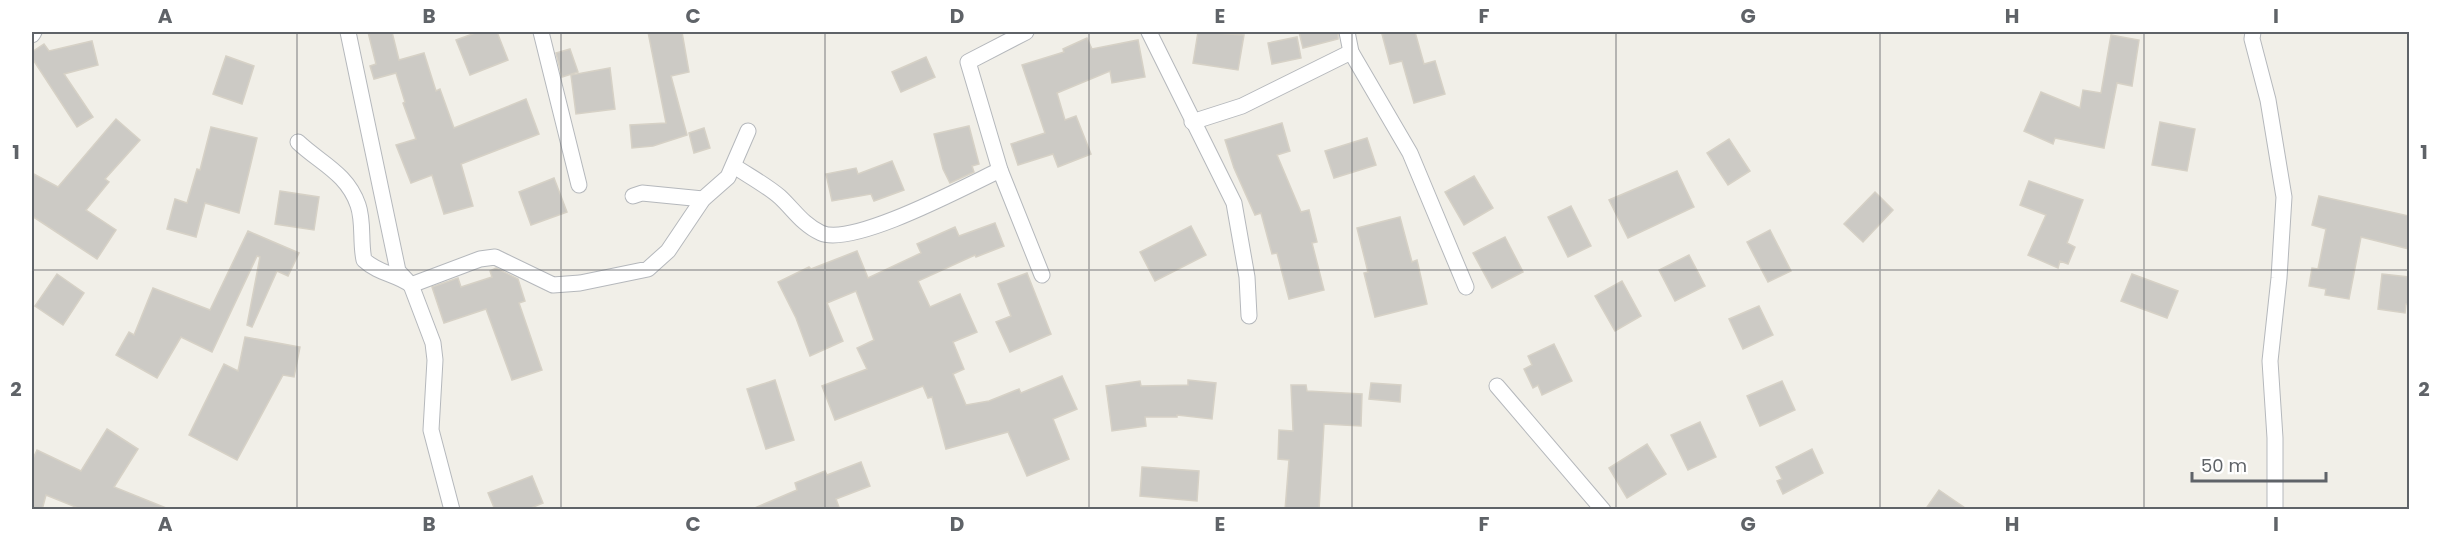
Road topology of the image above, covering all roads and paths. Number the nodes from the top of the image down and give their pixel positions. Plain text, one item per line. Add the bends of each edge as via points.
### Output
1 (348, 32) edge
2 (541, 32) edge
3 (1026, 32) edge
4 (1149, 32) edge
5 (1347, 32) edge
6 (2253, 32) edge
7 (1352, 52) junction
8 (1192, 122) junction
9 (748, 131) dead end
10 (298, 141) dead end
11 (734, 166) junction
12 (1000, 170) junction
13 (579, 185) dead end
14 (633, 196) dead end
15 (703, 199) junction
16 (1042, 275) dead end
17 (411, 285) junction
18 (1466, 287) dead end
19 (1249, 316) dead end
20 (1497, 386) dead end
21 (452, 510) edge
22 (1603, 510) edge
23 (2275, 510) edge

1 - 17 street via 398,271
2 - 13 street
3 - 12 street via 968,62
4 - 8 street
5 - 7 street
6 - 23 street via 2284,197 2270,361
7 - 8 street via 1242,106
7 - 18 street via 1410,153
8 - 19 street via 1234,203 1247,277
9 - 11 street
10 - 17 street via 347,184 358,205 364,260 374,269 403,278
11 - 12 street via 779,196 802,221 827,235 877,226
11 - 15 street via 728,177
12 - 16 street
14 - 15 street via 642,193
15 - 17 street via 668,251 637,272 580,284 553,285 495,257
17 - 21 street via 433,343 431,430
20 - 22 street

